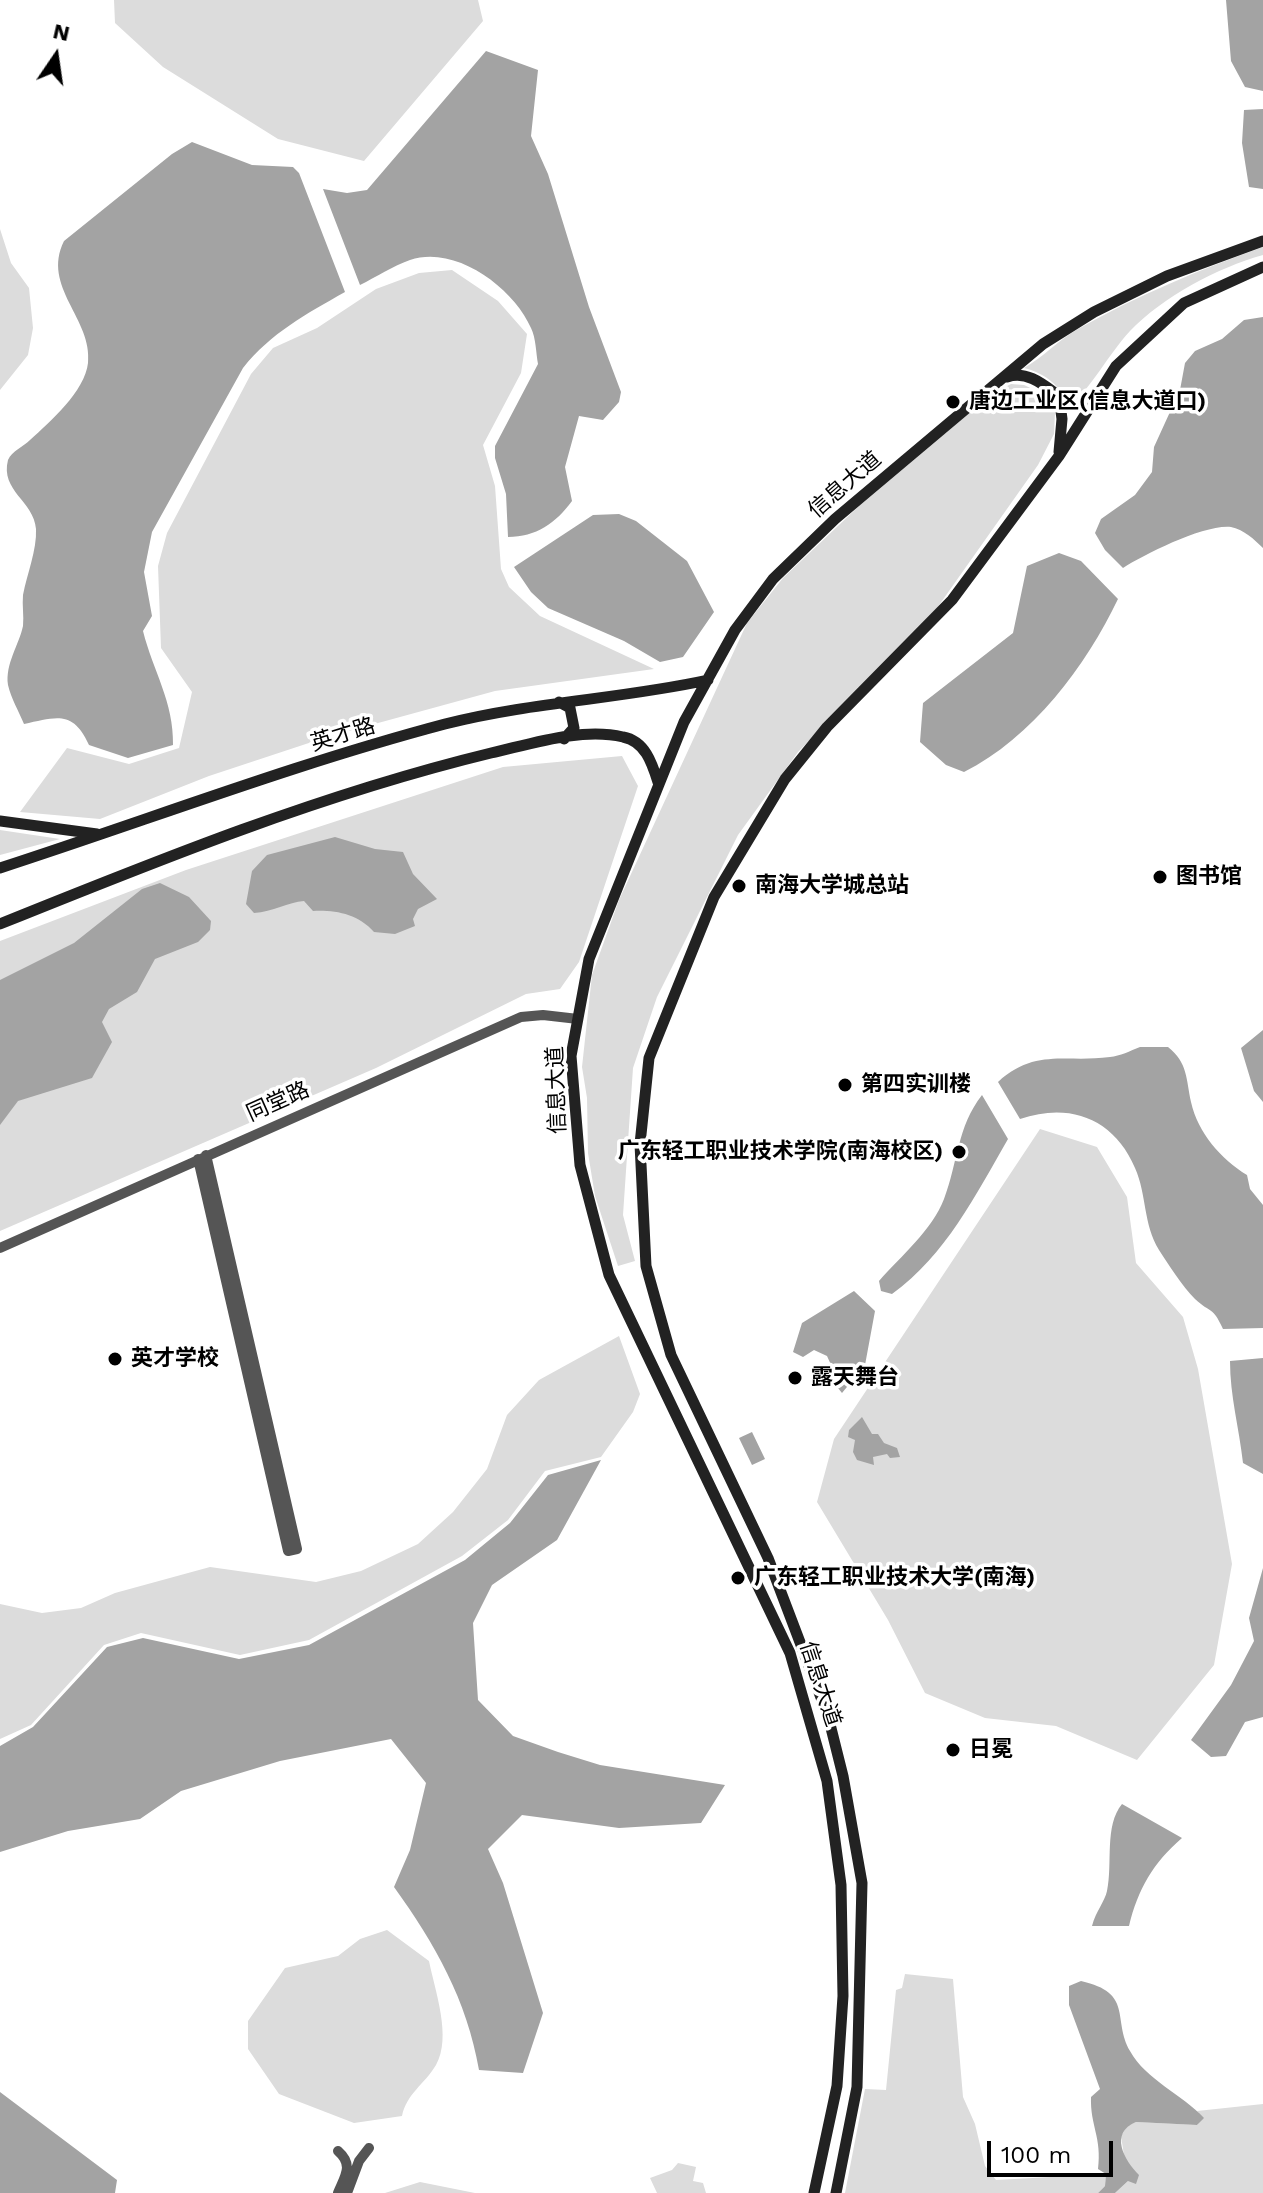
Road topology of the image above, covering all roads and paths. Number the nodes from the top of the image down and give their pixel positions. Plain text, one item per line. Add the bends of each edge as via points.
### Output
1 (1263, 241) edge
2 (1263, 267) edge
3 (999, 379) junction
4 (1059, 456) junction
5 (708, 680) junction
6 (558, 701) junction
7 (564, 739) junction
8 (658, 782) junction
9 (0, 821) edge
10 (102, 835) junction
11 (0, 868) edge
12 (0, 924) edge
13 (578, 1019) junction
14 (202, 1157) junction
15 (0, 1248) edge
16 (293, 1550) dead end
17 (369, 2148) dead end
18 (338, 2151) dead end
19 (338, 2193) edge
20 (347, 2193) edge
21 (814, 2193) edge
22 (836, 2193) edge

1 - 3 main road, 信息大道 via 1167,276 1094,312
2 - 4 main road, 信息大道 via 1184,303 1172,314 1116,366
3 - 4 main road via 1017,373 1059,396
3 - 5 main road, 信息大道 via 773,579 735,630
4 - 22 main road, 信息大道 via 952,600 827,727 785,779 714,897 649,1058 640,1144 646,1266 671,1355 768,1558 825,1707 862,1883 857,2087
5 - 6 main road, 英才路
5 - 8 main road, 信息大道
6 - 7 main road via 572,715 574,728
6 - 10 main road, 英才路 via 444,725
7 - 8 main road via 626,737 650,758
7 - 12 main road via 403,775 294,811
8 - 13 main road, 信息大道 via 589,959
9 - 10 main road
10 - 11 main road, 英才路
13 - 14 street, 同堂路 via 521,1017
13 - 21 main road, 信息大道 via 571,1056 580,1165 609,1275 790,1653 827,1781 841,1885 843,1996 837,2086
14 - 15 street, 同堂路
14 - 16 street
17 - 20 street
18 - 19 street via 349,2168

